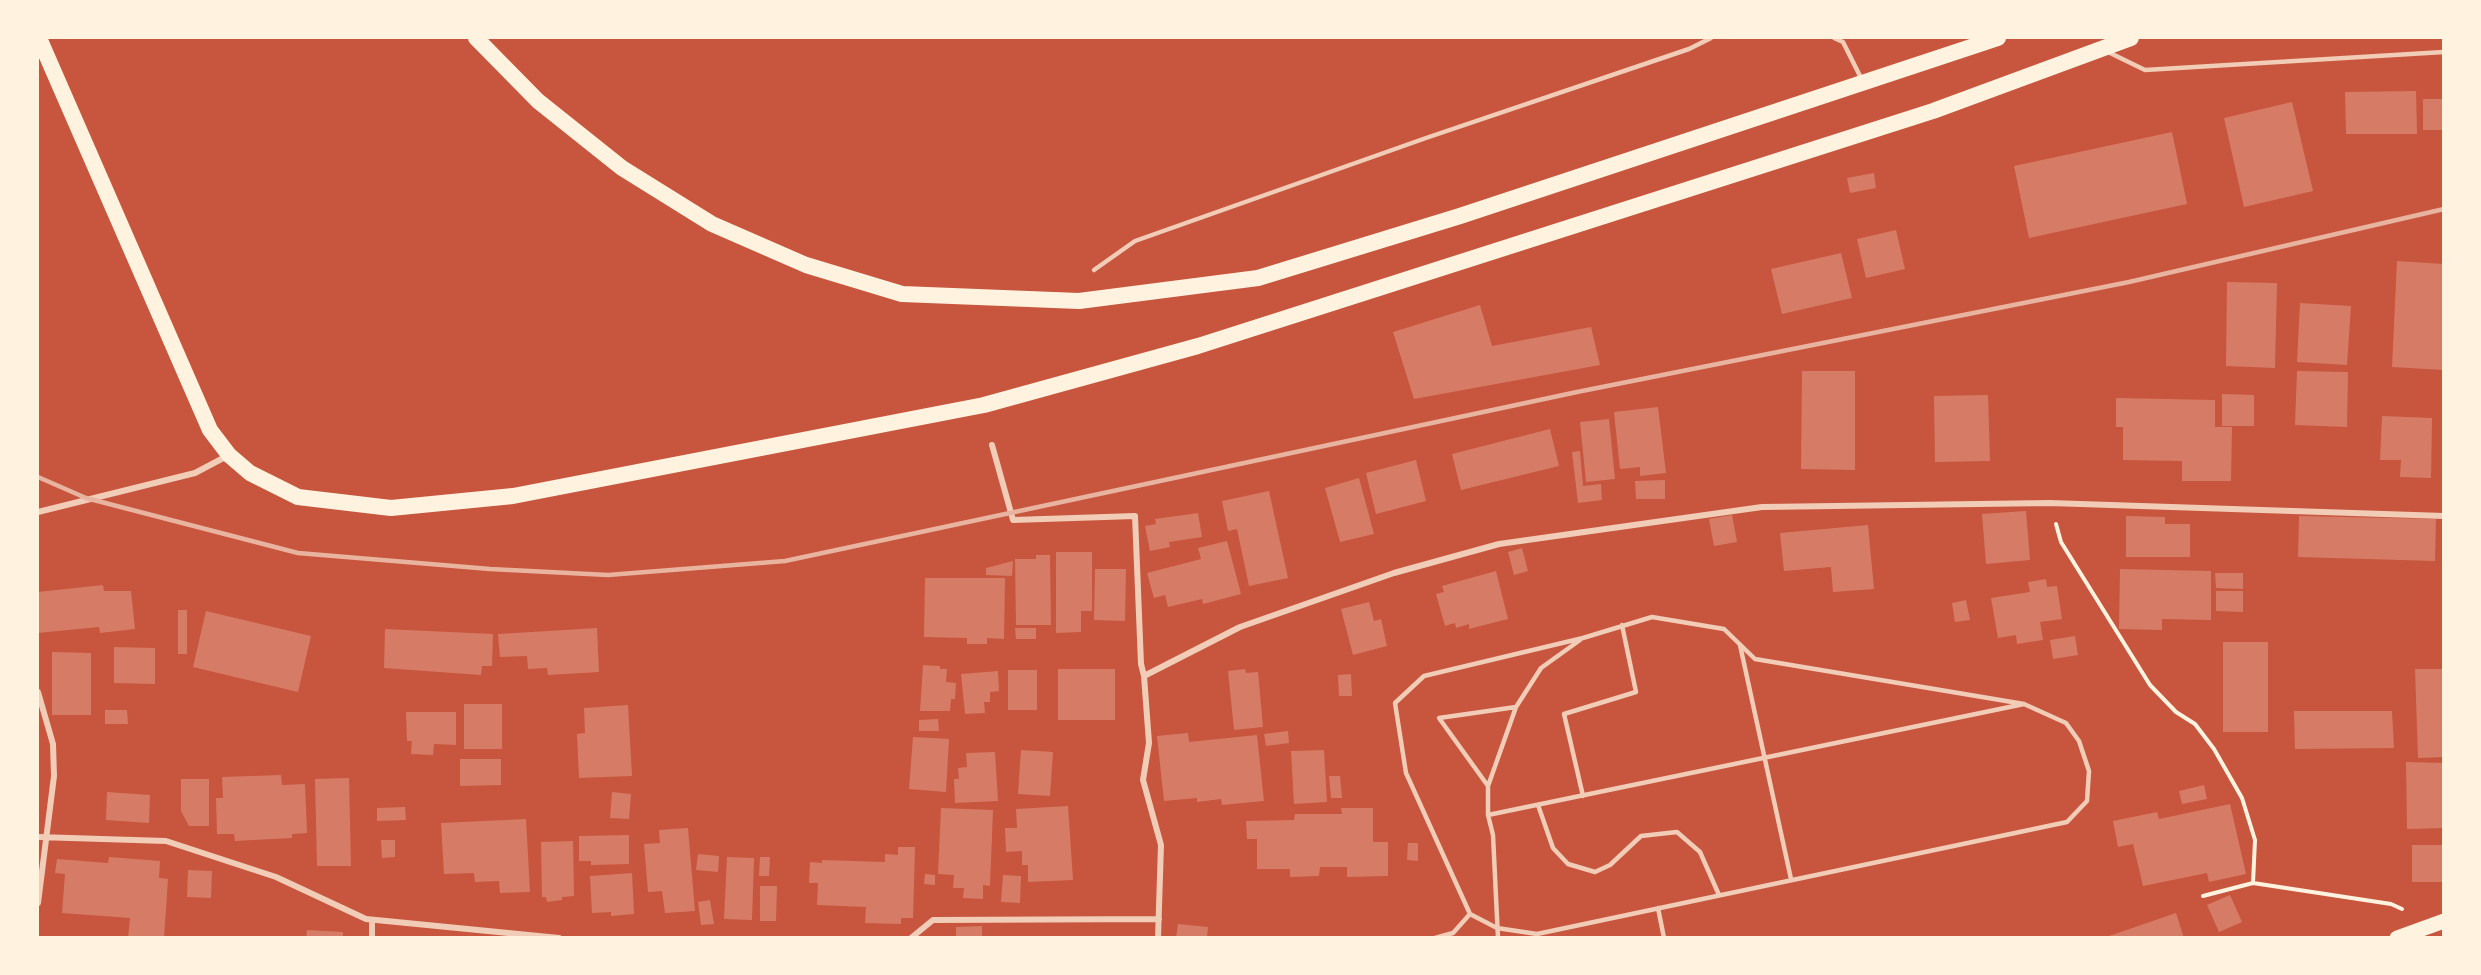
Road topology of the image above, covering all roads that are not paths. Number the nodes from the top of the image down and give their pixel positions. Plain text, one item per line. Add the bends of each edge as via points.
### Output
1 (39, 38) edge
2 (476, 38) edge
3 (1711, 38) edge
4 (1834, 38) edge
5 (1998, 38) edge
6 (2131, 38) edge
7 (2101, 49) junction
8 (2444, 51) edge
9 (1863, 82) junction
10 (1094, 270) dead end
11 (992, 445) dead end
12 (229, 455) junction
13 (38, 512) edge
14 (2444, 516) edge
15 (1622, 625) junction
16 (1583, 638) junction
17 (1740, 645) junction
18 (1144, 676) junction
19 (38, 692) edge
20 (2024, 704) junction
21 (1516, 707) junction
22 (1766, 758) junction
23 (1488, 786) junction
24 (1583, 796) junction
25 (1538, 806) junction
26 (1488, 815) junction
27 (41, 837) edge
28 (1791, 879) junction
29 (1719, 895) junction
30 (38, 903) edge
31 (1658, 908) junction
32 (1470, 914) junction
33 (372, 920) junction
34 (1159, 920) junction
35 (2444, 921) edge
36 (1497, 928) junction
37 (372, 938) edge
38 (559, 938) edge
39 (911, 938) edge
40 (1158, 938) edge
41 (1435, 938) edge
42 (1498, 938) edge
43 (1664, 938) edge
44 (2397, 938) edge

1 - 12 highway via 210,430
2 - 9 highway via 538,101 622,168 712,224 806,265 902,294 1079,301 1258,278 1460,216
3 - 10 lane via 1689,49 1135,241
4 - 9 lane via 1843,42
5 - 9 highway
6 - 7 highway
7 - 8 lane via 2145,70
7 - 12 highway via 1933,111 1209,343 984,405 513,496 391,508 298,497 250,474
11 - 18 street via 1013,520 1135,516
12 - 13 street via 195,473
14 - 18 street via 2050,503 1762,507 1499,544 1394,573 1240,627
15 - 16 lane
15 - 17 lane via 1652,617 1724,629
15 - 24 lane via 1636,692 1564,714
16 - 21 lane via 1541,668
16 - 32 lane via 1424,676 1395,703 1406,772
17 - 20 lane via 1755,659
17 - 22 lane
18 - 34 street via 1149,742 1143,780 1161,845
19 - 27 street via 53,744 54,776
20 - 22 lane
20 - 28 lane via 2066,723 2079,741 2089,771 2087,801 2067,822
21 - 23 lane
21 - 23 lane via 1439,718
22 - 24 lane
22 - 28 lane
23 - 26 lane
24 - 25 lane
25 - 26 lane
25 - 29 lane via 1553,848 1568,864 1595,872 1610,865 1641,836 1677,832 1700,852
26 - 36 lane via 1493,835
27 - 30 street
27 - 33 street via 166,841 276,877
28 - 29 lane
29 - 31 lane
31 - 36 lane via 1537,934
31 - 43 lane
32 - 36 lane
32 - 41 lane via 1453,933
33 - 37 street
33 - 38 street
34 - 39 street via 933,920
34 - 40 street
35 - 44 main road
36 - 42 lane

